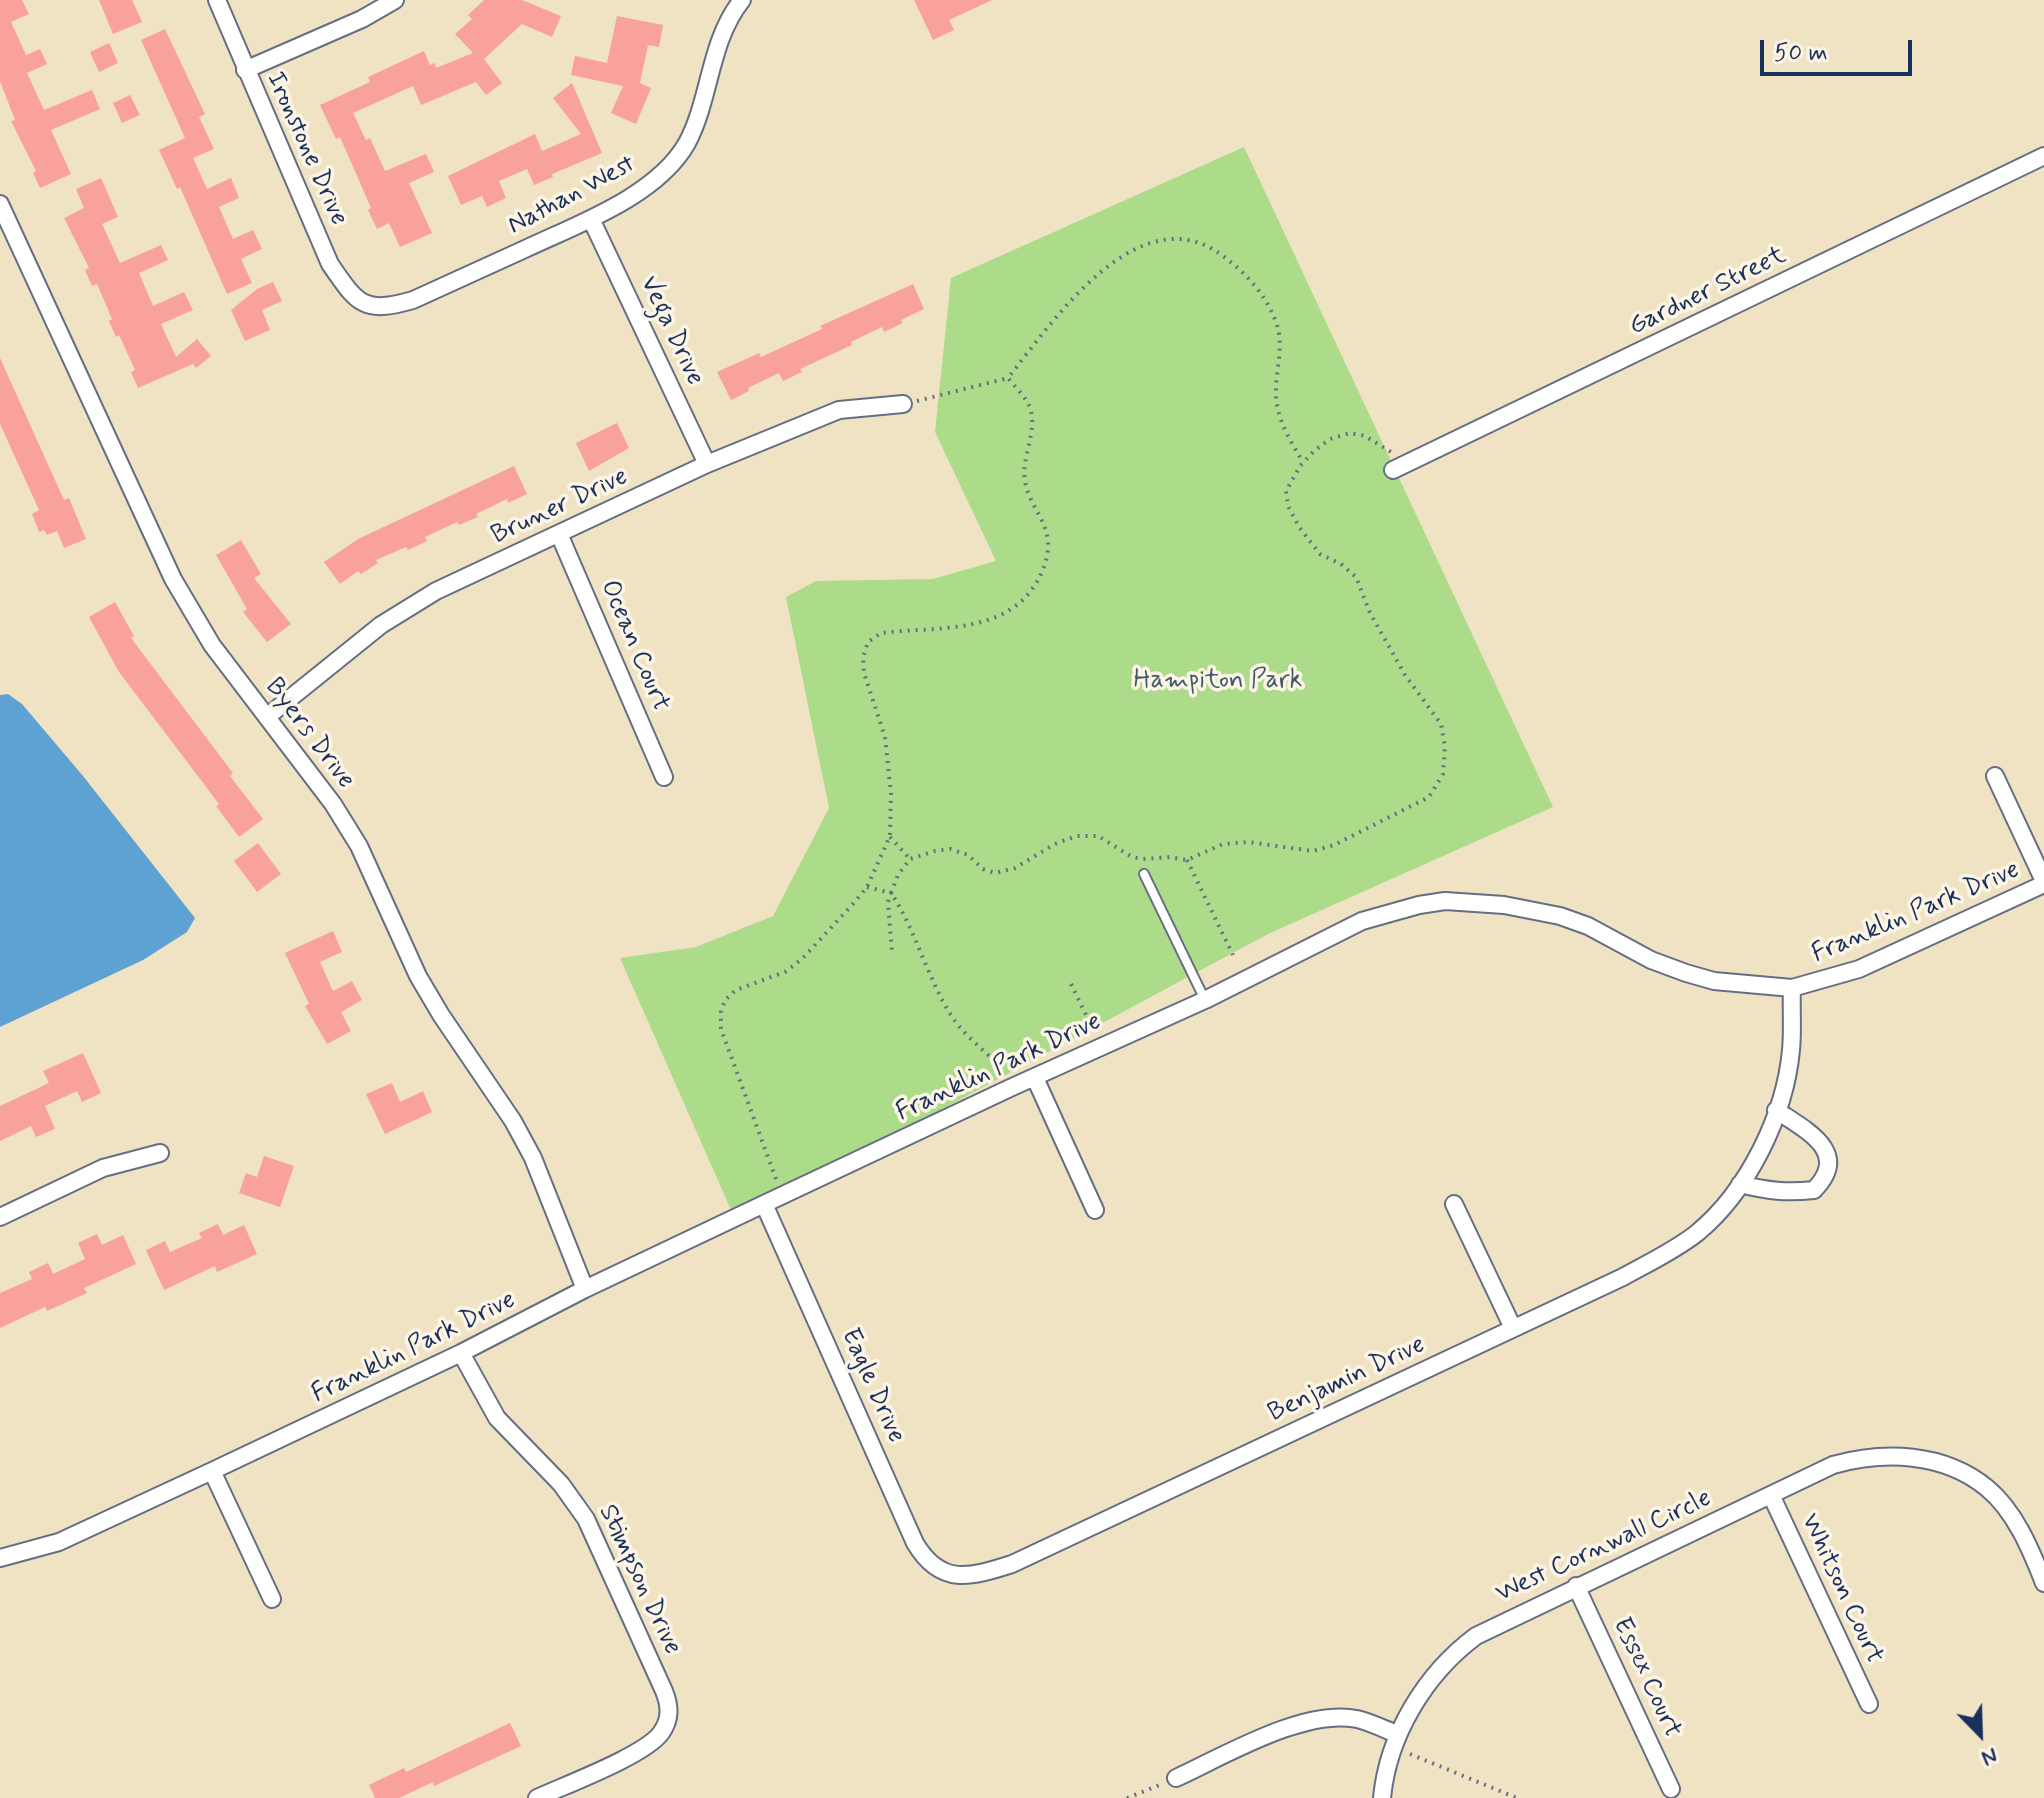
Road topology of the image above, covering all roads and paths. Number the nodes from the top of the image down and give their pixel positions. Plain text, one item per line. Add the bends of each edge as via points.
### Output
1 (217, 0) edge
2 (395, 0) edge
3 (742, 0) edge
4 (245, 70) junction
5 (2044, 156) edge
6 (0, 204) edge
7 (591, 219) junction
8 (368, 306) joint
9 (1008, 378) junction
10 (903, 404) joint
11 (1303, 462) junction
12 (707, 464) junction
13 (1399, 467) joint
14 (559, 534) junction
15 (268, 716) junction
16 (1995, 776) dead end
17 (664, 777) dead end
18 (890, 836) junction
19 (910, 859) junction
20 (1187, 860) junction
21 (1144, 874) dead end
22 (2044, 883) edge
23 (867, 887) junction
24 (891, 893) junction
25 (892, 953) dead end
26 (1233, 955) dead end
27 (1071, 984) dead end
28 (1792, 988) junction
29 (1205, 1000) junction
30 (1090, 1023) dead end
31 (1035, 1078) junction
32 (1010, 1088) junction
33 (1776, 1110) junction
34 (160, 1153) dead end
35 (1740, 1184) junction
36 (782, 1195) junction
37 (764, 1204) junction
38 (1454, 1204) dead end
39 (1095, 1210) dead end
40 (0, 1217) edge
41 (585, 1289) junction
42 (1513, 1328) junction
43 (461, 1353) junction
44 (212, 1471) junction
45 (1771, 1495) junction
46 (0, 1558) edge
47 (950, 1576) joint
48 (2044, 1583) edge
49 (1576, 1586) junction
50 (272, 1599) dead end
51 (1869, 1704) dead end
52 (1395, 1740) junction
53 (1176, 1778) joint
54 (1671, 1789) dead end
55 (537, 1798) edge
56 (1127, 1798) edge
57 (1382, 1798) edge
58 (1517, 1798) edge

1 - 4 street, Ironstone Drive
2 - 4 street
3 - 7 street, Nathan West via 723,31 694,126 672,165 645,188
4 - 8 street, Ironstone Drive via 330,264
5 - 13 street, Gardner Street
6 - 15 street, Byers Drive via 173,579 212,645
7 - 8 street, Nathan West via 413,300
7 - 12 street, Vega Drive
9 - 10 path
9 - 11 path via 1113,261 1137,246 1167,238 1192,241 1237,267 1268,306 1281,346 1276,395 1280,417
9 - 18 path via 1030,408 1025,485 1044,523 1048,545 1042,571 1029,597 1007,614 979,623 881,633 868,642 864,673 885,737
10 - 12 street, Bruner Drive via 839,410
11 - 13 path via 1330,439 1350,433 1379,443
11 - 20 path via 1286,491 1288,506 1320,554 1356,577 1405,675 1441,724 1443,774 1429,797 1334,845 1313,851 1223,844
12 - 14 street, Bruner Drive
14 - 15 street, Bruner Drive via 436,591 381,625
14 - 17 street, Ocean Court
15 - 41 street, Byers Drive via 359,846 418,976 513,1121
16 - 22 street
18 - 19 path
18 - 23 path
19 - 20 path via 950,849 995,873 1076,836 1098,836 1132,857
19 - 24 path
20 - 26 path
21 - 29 lane
22 - 28 street, Franklin Park Drive via 1859,969
23 - 24 path
23 - 36 path via 802,959 785,972 736,990 721,1012 721,1029
24 - 25 path
24 - 32 path via 958,1024 999,1066
27 - 30 path
28 - 29 street, Franklin Park Drive via 1686,973 1560,916 1445,901 1362,921
28 - 33 street, Benjamin Drive via 1791,1050
29 - 31 street, Franklin Park Drive
31 - 32 street, Franklin Park Drive
31 - 39 street
32 - 36 street, Franklin Park Drive
33 - 35 street, Benjamin Drive
33 - 35 street via 1825,1148 1831,1161 1827,1177 1814,1190 1795,1192 1774,1193
34 - 40 street via 103,1168
35 - 42 street, Benjamin Drive via 1699,1231 1674,1250
36 - 37 street, Franklin Park Drive
37 - 41 street, Franklin Park Drive
37 - 47 street, Eagle Drive via 915,1543
38 - 42 street
41 - 43 street, Franklin Park Drive
42 - 47 street, Benjamin Drive via 1012,1564
43 - 44 street, Franklin Park Drive
43 - 55 street, Stimpson Drive via 497,1418 561,1484 586,1519 669,1710 655,1739
44 - 46 street, Franklin Park Drive via 59,1542
44 - 50 street
45 - 48 street, West Cornwall Circle via 1860,1457 1906,1456 1936,1463 1987,1488 2023,1536
45 - 49 street, West Cornwall Circle
45 - 51 street, Whitson Court
49 - 52 street, West Cornwall Circle via 1504,1620 1455,1651
49 - 54 street, Essex Court
52 - 53 street via 1357,1719 1310,1720
52 - 57 street, West Cornwall Circle
52 - 58 path
53 - 56 path

